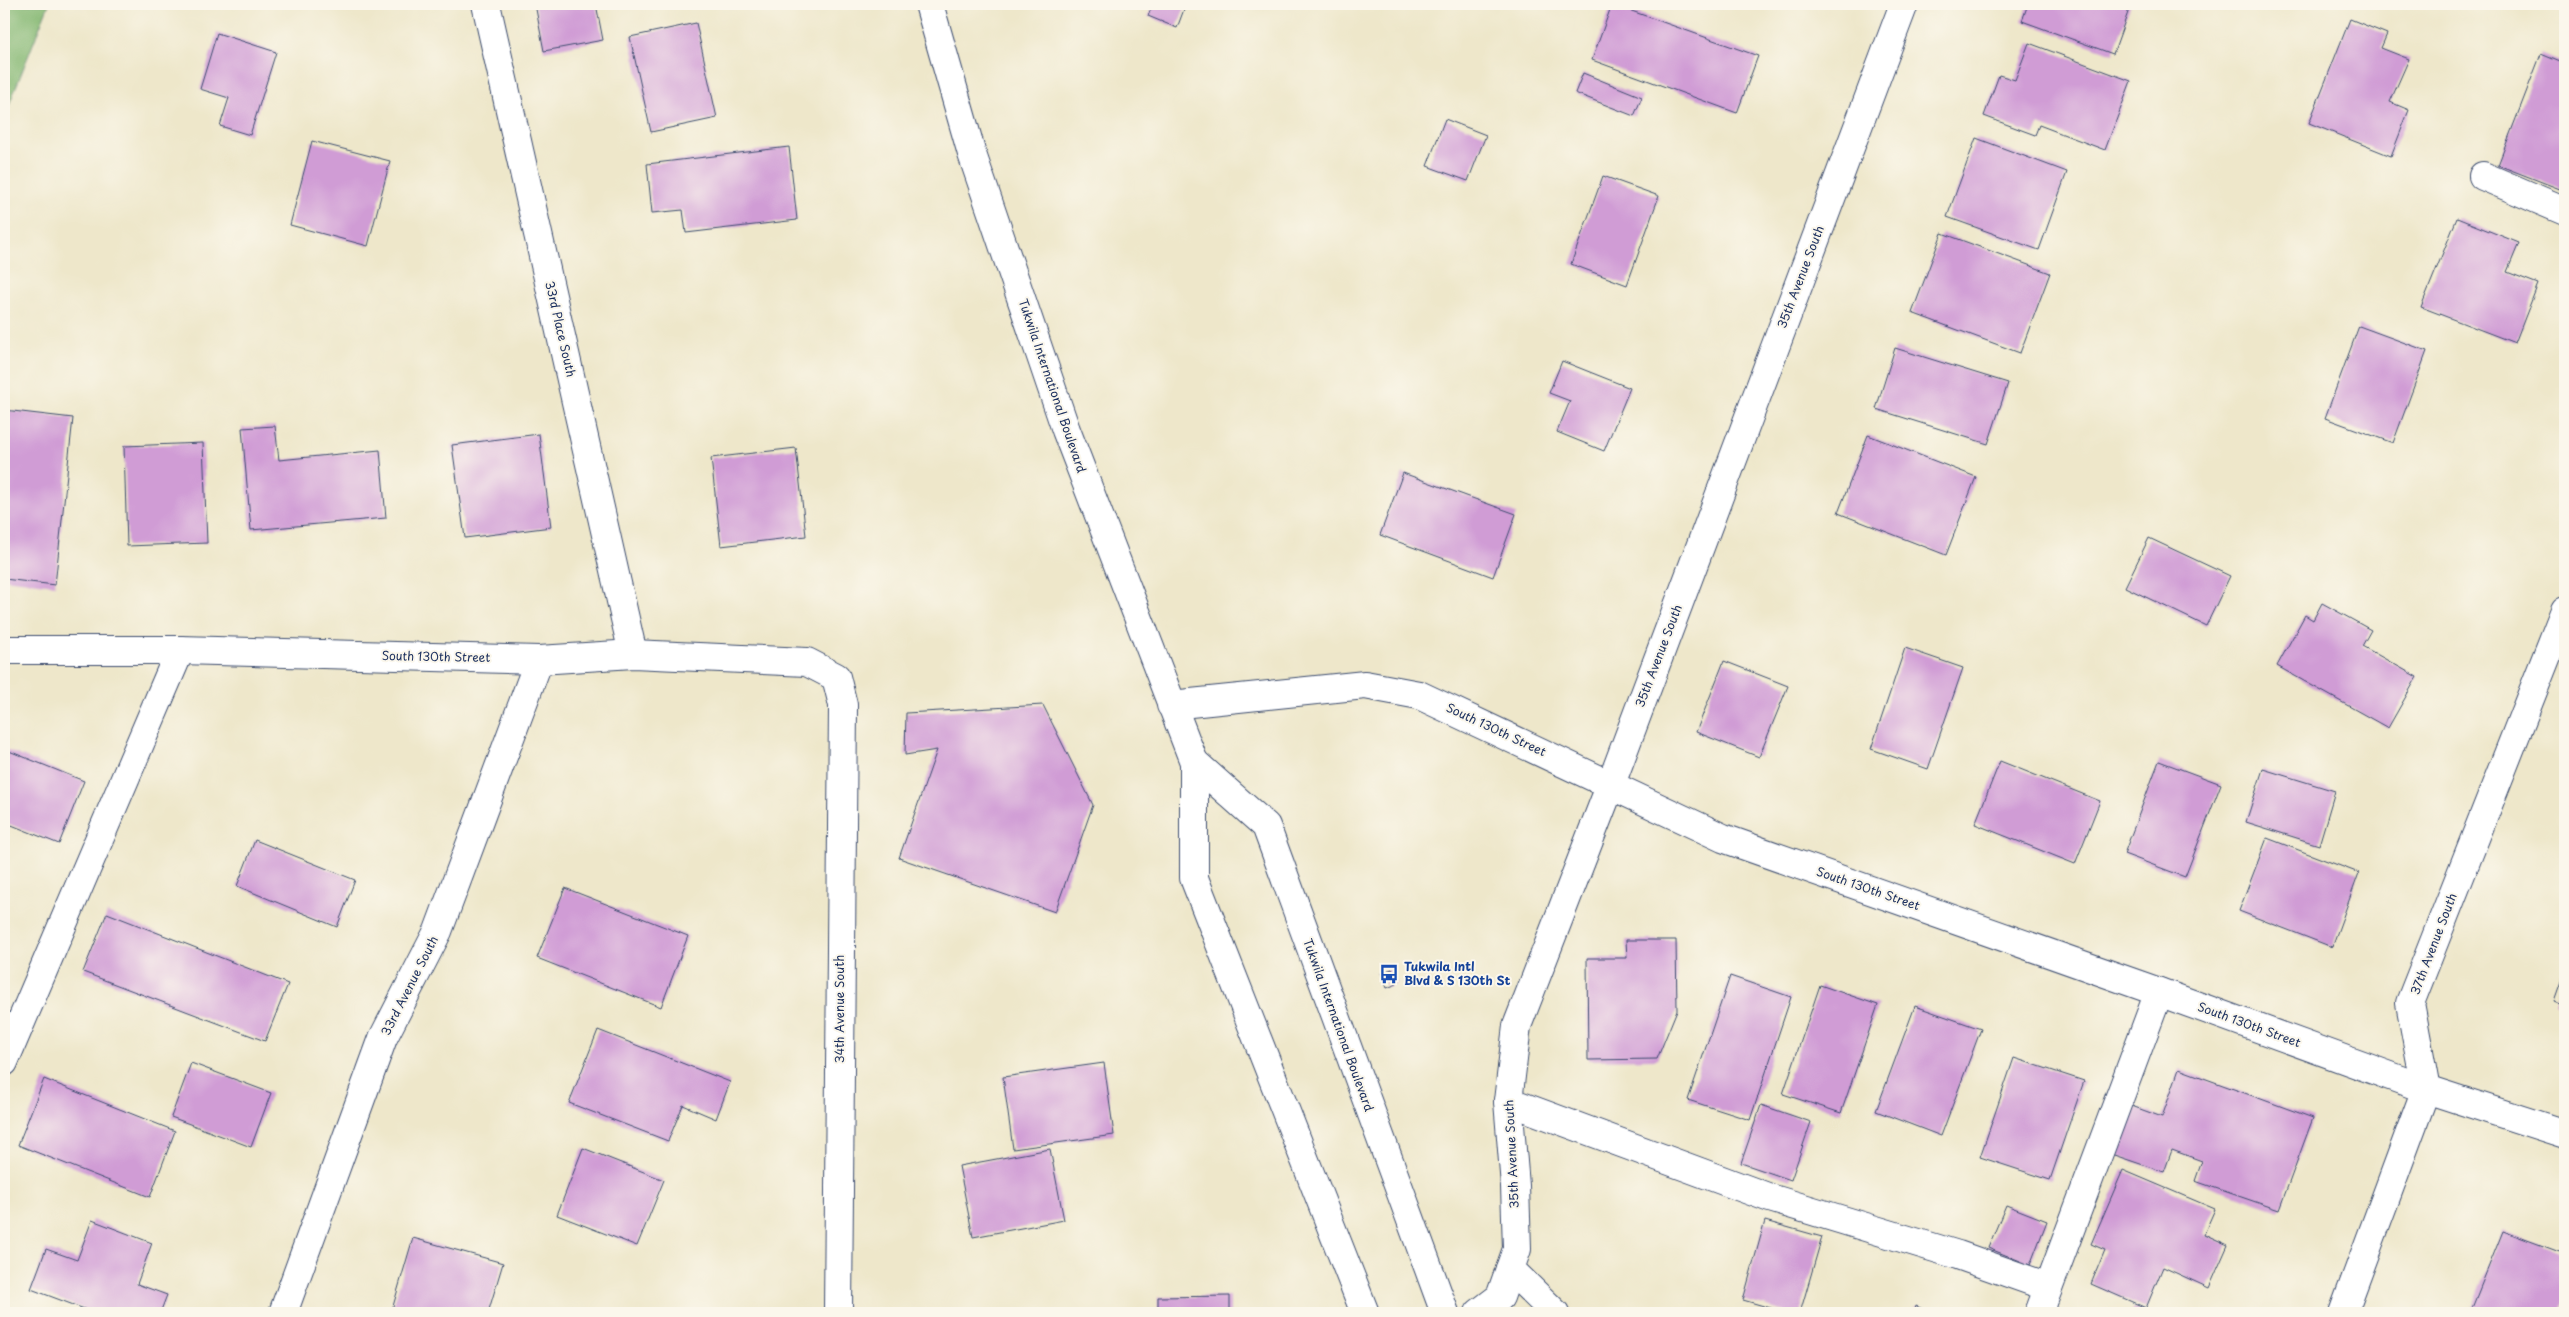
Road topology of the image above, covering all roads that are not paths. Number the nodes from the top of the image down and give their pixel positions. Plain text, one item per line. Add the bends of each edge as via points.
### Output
1 (486, 4) edge
2 (929, 4) edge
3 (1904, 4) edge
4 (2483, 176) dead end
5 (2565, 211) edge
6 (2565, 610) edge
7 (4, 650) edge
8 (180, 650) junction
9 (633, 654) junction
10 (539, 660) junction
11 (843, 705) joint
12 (1171, 705) junction
13 (1194, 762) junction
14 (1611, 784) junction
15 (2159, 992) junction
16 (4, 1062) edge
17 (2426, 1089) junction
18 (1508, 1101) junction
19 (2565, 1134) edge
20 (1510, 1269) junction
21 (2048, 1287) junction
22 (283, 1313) edge
23 (838, 1313) edge
24 (1365, 1313) edge
25 (1445, 1313) edge
26 (1479, 1313) edge
27 (1555, 1313) edge
28 (2038, 1313) edge
29 (2343, 1313) edge

1 - 9 street, 33rd Place South
2 - 12 street, Tukwila International Boulevard via 972,154 1066,430
3 - 14 street, 35th Avenue South
4 - 5 street
6 - 17 street, 37th Avenue South via 2410,1003
7 - 8 street, South 130th Street
8 - 10 street, South 130th Street
8 - 16 street
9 - 10 street, South 130th Street
9 - 11 street, South 130th Street via 807,662 836,677
10 - 22 street, 33rd Avenue South via 438,931 383,1038
11 - 23 street, 34th Avenue South
12 - 13 street, Tukwila International Boulevard
12 - 14 street, South 130th Street via 1365,685 1419,695
13 - 24 street, Tukwila International Boulevard via 1194,878
13 - 25 street, Tukwila International Boulevard via 1266,826
14 - 15 street, South 130th Street via 1722,838
14 - 18 street, 35th Avenue South via 1517,1026
15 - 17 street, South 130th Street
15 - 21 street
17 - 19 street, South 130th Street
17 - 29 street
18 - 20 street, 35th Avenue South via 1517,1249
18 - 21 street via 1770,1198 1958,1255
20 - 26 street, 35th Avenue South via 1500,1297
20 - 27 street
21 - 28 street

